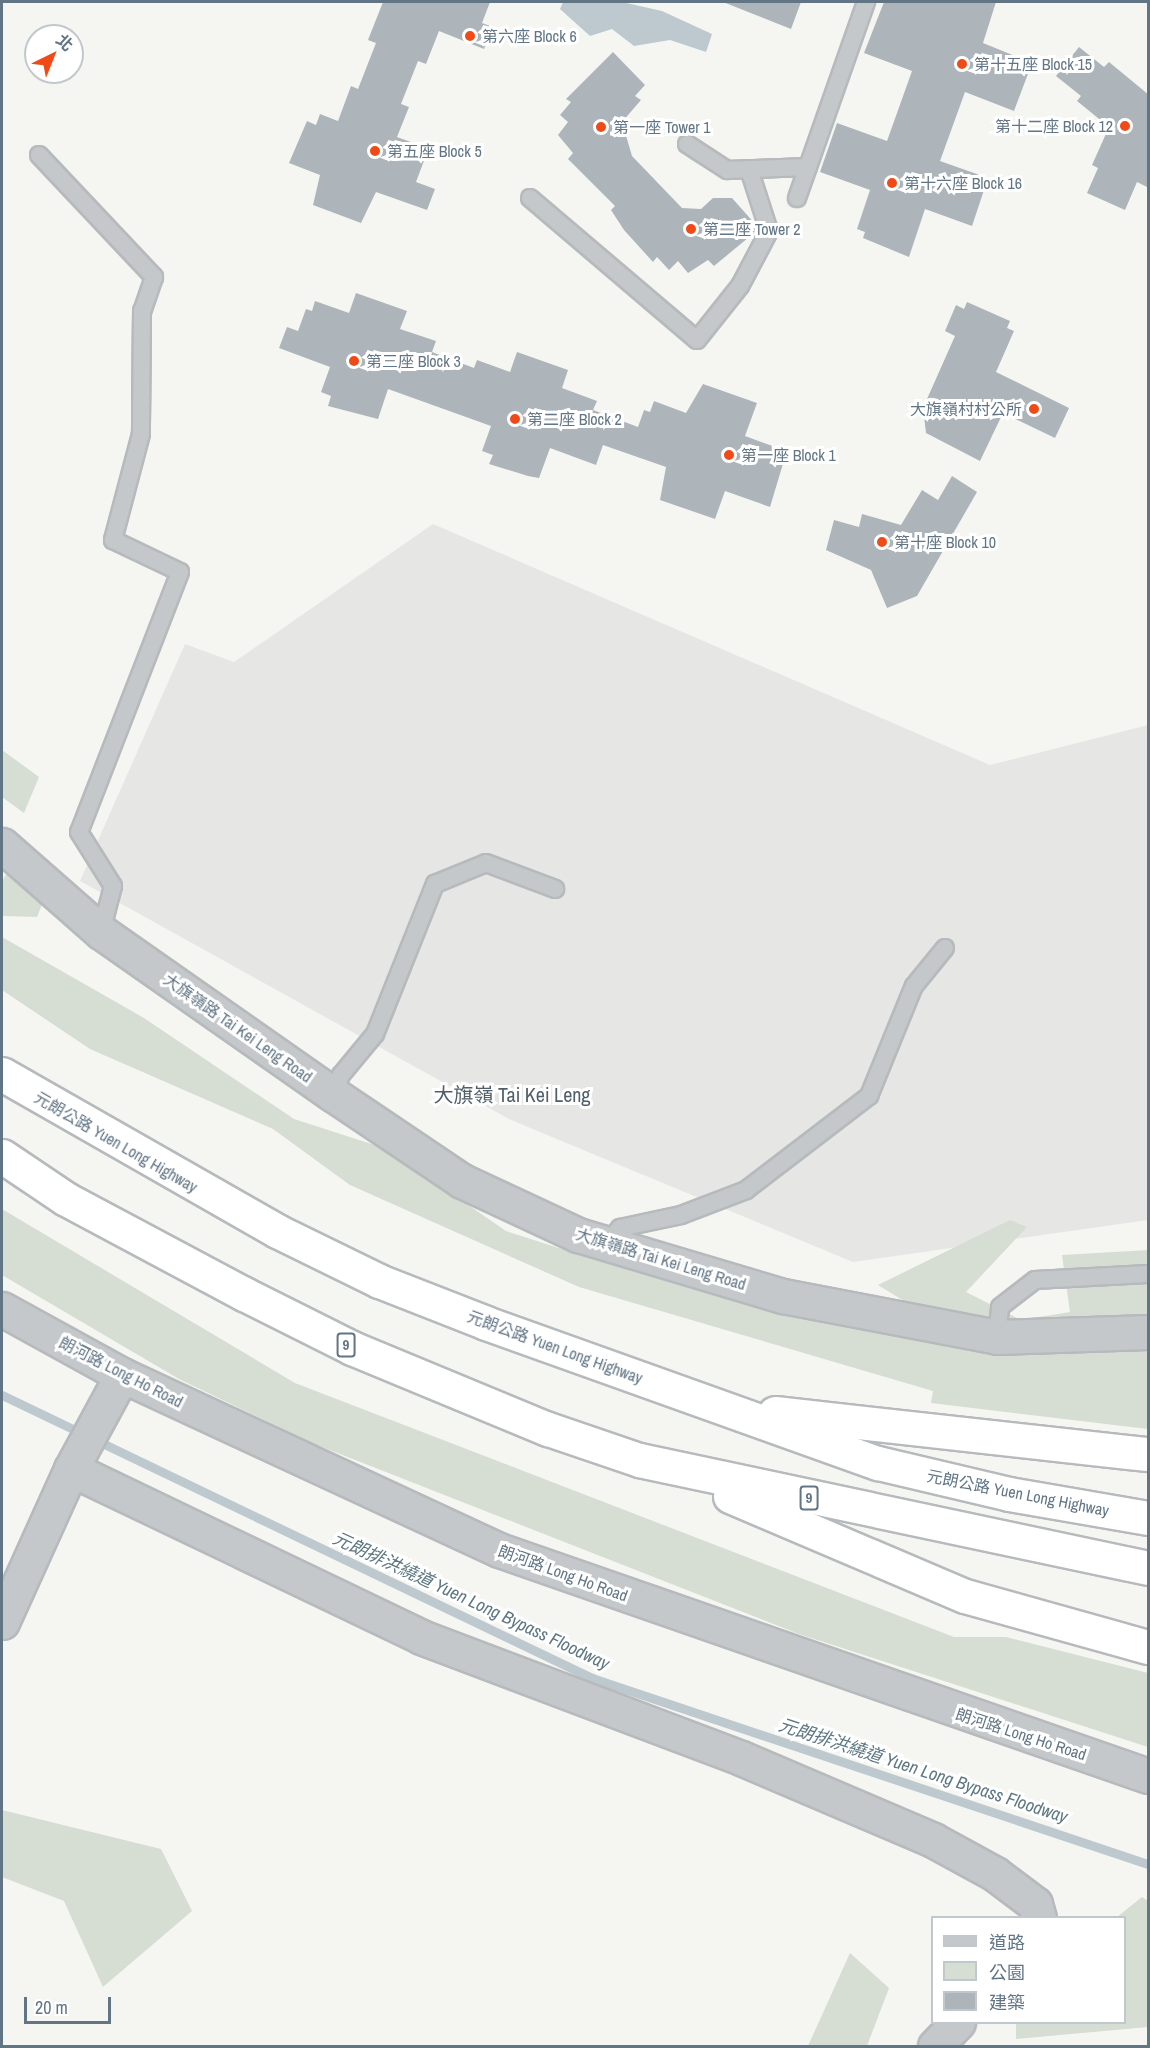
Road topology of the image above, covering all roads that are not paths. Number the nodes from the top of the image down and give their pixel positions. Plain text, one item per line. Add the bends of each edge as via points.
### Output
1 (866, 2) edge
2 (687, 144) dead end
3 (39, 155) dead end
4 (808, 167) junction
5 (749, 169) junction
6 (530, 198) dead end
7 (797, 198) dead end
8 (2, 845) edge
9 (555, 889) dead end
10 (101, 932) junction
11 (945, 948) dead end
12 (2, 1074) edge
13 (334, 1095) junction
14 (2, 1156) edge
15 (607, 1244) junction
16 (1149, 1274) edge
17 (2, 1309) edge
18 (1149, 1332) edge
19 (997, 1337) junction
20 (118, 1381) junction
21 (728, 1408) junction
22 (1149, 1454) edge
23 (639, 1460) junction
24 (71, 1469) junction
25 (1149, 1518) edge
26 (1149, 1568) edge
27 (2, 1622) edge
28 (1149, 1647) edge
29 (1149, 1776) edge
30 (1039, 1916) edge
31 (956, 2024) edge
32 (935, 2046) edge

1 - 4 lane
2 - 5 lane via 727,170
3 - 10 lane via 154,277 142,311 141,434 112,540 180,572 78,832 113,886
4 - 5 lane
4 - 7 lane
5 - 6 lane via 769,231 740,286 697,340
8 - 10 street, 大旗嶺路 Tai Kei Leng Road
9 - 13 lane via 486,863 435,884 375,1035 341,1075
10 - 13 street, 大旗嶺路 Tai Kei Leng Road
11 - 15 lane via 914,986 869,1095 746,1190 681,1215 620,1228
12 - 21 highway, 元朗公路 Yuen Long Highway via 183,1182 379,1281
13 - 15 street, 大旗嶺路 Tai Kei Leng Road via 462,1181
14 - 23 highway, 9 via 154,1249 352,1348
15 - 19 street, 大旗嶺路 Tai Kei Leng Road via 783,1296
16 - 19 lane via 1035,1280 1000,1306
17 - 20 street, 朗河路 Long Ho Road
18 - 19 street, 大旗嶺路 Tai Kei Leng Road
20 - 24 street
20 - 29 street, 朗河路 Long Ho Road via 499,1550
21 - 22 highway
21 - 25 highway, 元朗公路 Yuen Long Highway via 928,1476
23 - 26 highway, 9
23 - 28 highway via 965,1596
24 - 27 street
24 - 30 street via 421,1637 741,1758 933,1840 995,1874 1035,1904
31 - 32 street

